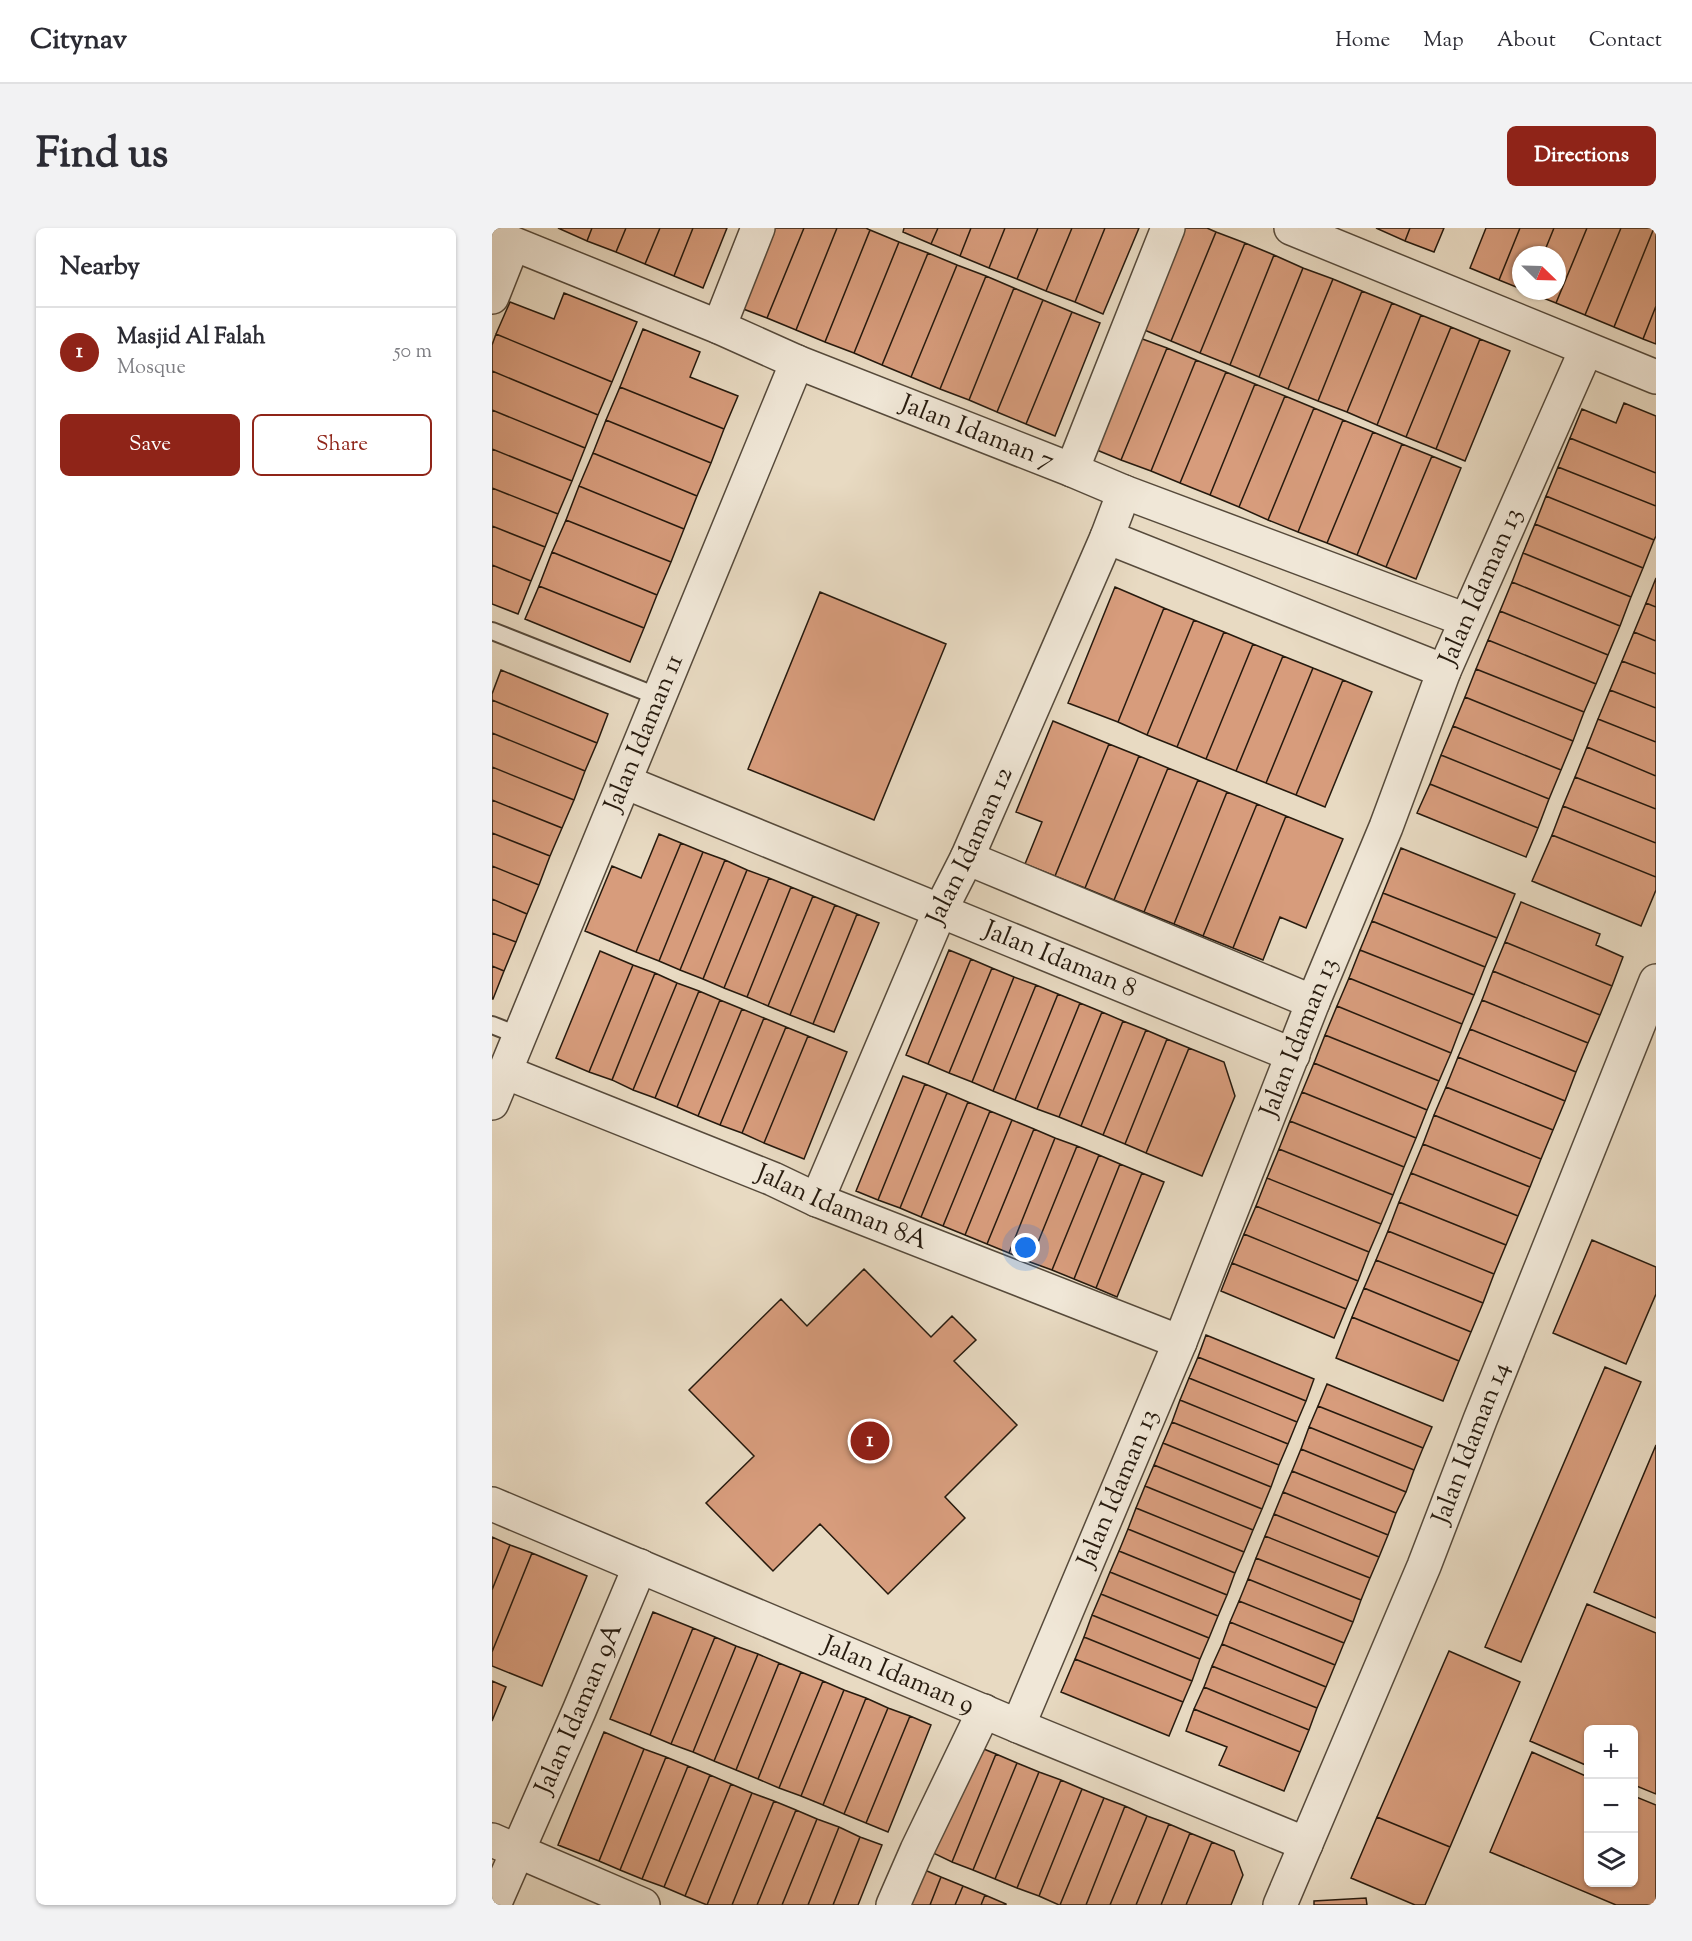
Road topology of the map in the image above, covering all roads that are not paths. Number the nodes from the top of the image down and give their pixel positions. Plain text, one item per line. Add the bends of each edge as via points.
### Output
1 (758, 228) edge
2 (1168, 228) edge
3 (1291, 228) edge
4 (503, 240) edge
5 (492, 297) edge
6 (719, 327) junction
7 (1586, 350) junction
8 (797, 362) junction
9 (1656, 377) edge
10 (1072, 470) junction
11 (1124, 492) junction
12 (1107, 537) junction
13 (1466, 620) junction
14 (492, 632) edge
15 (1444, 671) junction
16 (659, 697) junction
17 (625, 782) junction
18 (967, 858) junction
19 (940, 911) junction
20 (1656, 981) edge
21 (1314, 1002) junction
22 (506, 1030) edge
23 (1293, 1055) junction
24 (505, 1072) junction
25 (492, 1103) edge
26 (817, 1200) junction
27 (1180, 1342) junction
28 (492, 1504) edge
29 (640, 1566) junction
30 (984, 1711) junction
31 (1018, 1726) junction
32 (1306, 1844) junction
33 (505, 1845) edge
34 (494, 1905) edge
35 (643, 1905) edge
36 (893, 1905) edge
37 (1280, 1905) edge

1 - 6 street
2 - 10 street
3 - 7 street
4 - 5 street
4 - 6 street, Jalan Idaman 7
6 - 8 street, Jalan Idaman 7
7 - 9 street
7 - 13 street, Jalan Idaman 13
8 - 10 street, Jalan Idaman 7
8 - 16 street, Jalan Idaman 11
10 - 11 street, Jalan Idaman 7
11 - 12 street, Jalan Idaman 12
11 - 13 street, Jalan Idaman 7
12 - 15 street
12 - 18 street, Jalan Idaman 12
13 - 15 street, Jalan Idaman 13
14 - 16 lane
15 - 21 street, Jalan Idaman 13 via 1386,827
16 - 17 street, Jalan Idaman 11
17 - 19 street, Jalan Idaman 8
17 - 22 street, Jalan Idaman 11
18 - 19 street, Jalan Idaman 12
18 - 21 street
19 - 23 street, Jalan Idaman 8
19 - 26 street, Jalan Idaman 12
20 - 32 street, Jalan Idaman 14 via 1424,1566
21 - 23 street, Jalan Idaman 13
22 - 24 street, Jalan Idaman 11
23 - 27 street, Jalan Idaman 13
24 - 25 street, Jalan Idaman 11
24 - 26 street, Jalan Idaman 8A
26 - 27 street, Jalan Idaman 8A
27 - 31 street, Jalan Idaman 13
28 - 29 street, Jalan Idaman 9
29 - 30 street, Jalan Idaman 9
29 - 33 street, Jalan Idaman 9A via 579,1711
30 - 31 street, Jalan Idaman 9
30 - 36 street
31 - 32 street, Jalan Idaman 9
32 - 37 street, Jalan Idaman 14
33 - 34 street, Jalan Idaman 9A
33 - 35 street

